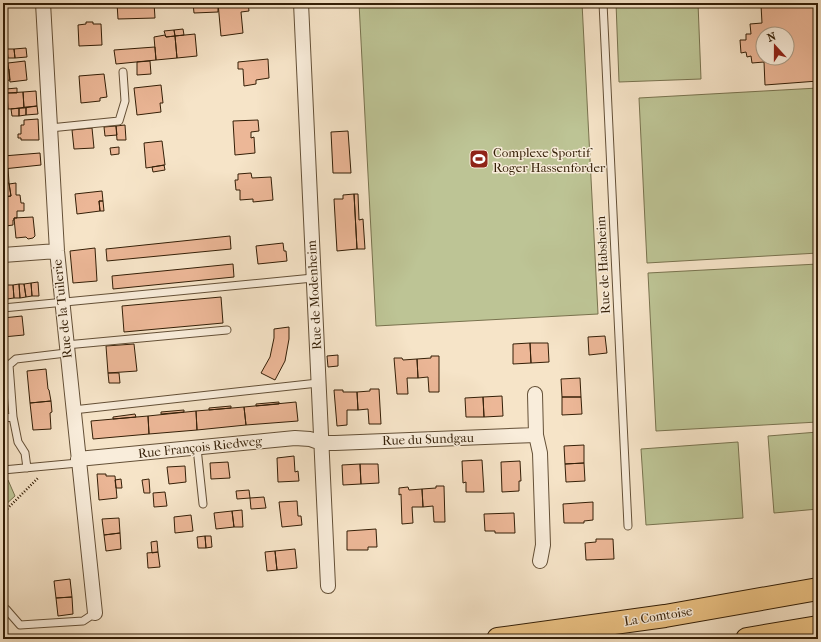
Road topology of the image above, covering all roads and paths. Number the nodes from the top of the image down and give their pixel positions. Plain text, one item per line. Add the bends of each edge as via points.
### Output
1 (43, 3) edge
2 (301, 3) edge
3 (603, 3) edge
4 (123, 72) dead end
5 (50, 128) junction
6 (56, 251) junction
7 (3, 255) edge
8 (313, 278) junction
9 (62, 303) junction
10 (3, 308) edge
11 (227, 330) dead end
12 (66, 349) junction
13 (318, 383) junction
14 (535, 394) dead end
15 (73, 410) junction
16 (13, 417) junction
17 (3, 418) edge
18 (536, 435) junction
19 (321, 443) junction
20 (198, 448) junction
21 (78, 461) junction
22 (51, 466) junction
23 (28, 468) junction
24 (3, 470) edge
25 (203, 504) dead end
26 (3, 513) edge
27 (628, 526) dead end
28 (540, 561) dead end
29 (328, 586) dead end
30 (818, 590) edge
31 (6, 609) dead end
32 (95, 614) joint
33 (818, 627) edge
34 (498, 639) edge
35 (747, 639) edge

1 - 5 street, Rue de la Tuilerie
2 - 8 street, Rue de Modenheim
3 - 27 lane, Rue de Habsheim
4 - 5 lane via 125,101 119,121
5 - 6 street, Rue de la Tuilerie
6 - 7 street
6 - 9 street, Rue de la Tuilerie
8 - 9 lane
8 - 13 street, Rue de Modenheim
9 - 10 lane
9 - 12 street, Rue de la Tuilerie
11 - 12 lane
12 - 15 street, Rue de la Tuilerie
12 - 16 lane via 16,358 9,365
13 - 15 lane
13 - 19 street, Rue de Modenheim
14 - 18 street
15 - 21 street, Rue de la Tuilerie
16 - 17 lane
16 - 23 lane via 18,442 25,453
18 - 19 street, Rue du Sundgau
18 - 28 street via 540,453 543,545
19 - 20 street, Rue François Riedweg via 295,438
19 - 29 street, Rue de Modenheim
20 - 21 street, Rue François Riedweg
20 - 25 lane
21 - 22 lane
21 - 32 street, Rue de la Tuilerie
22 - 23 lane
22 - 26 path
23 - 24 lane
30 - 34 highway, La Comtoise via 665,616
31 - 32 lane via 20,625 83,621
33 - 35 highway

